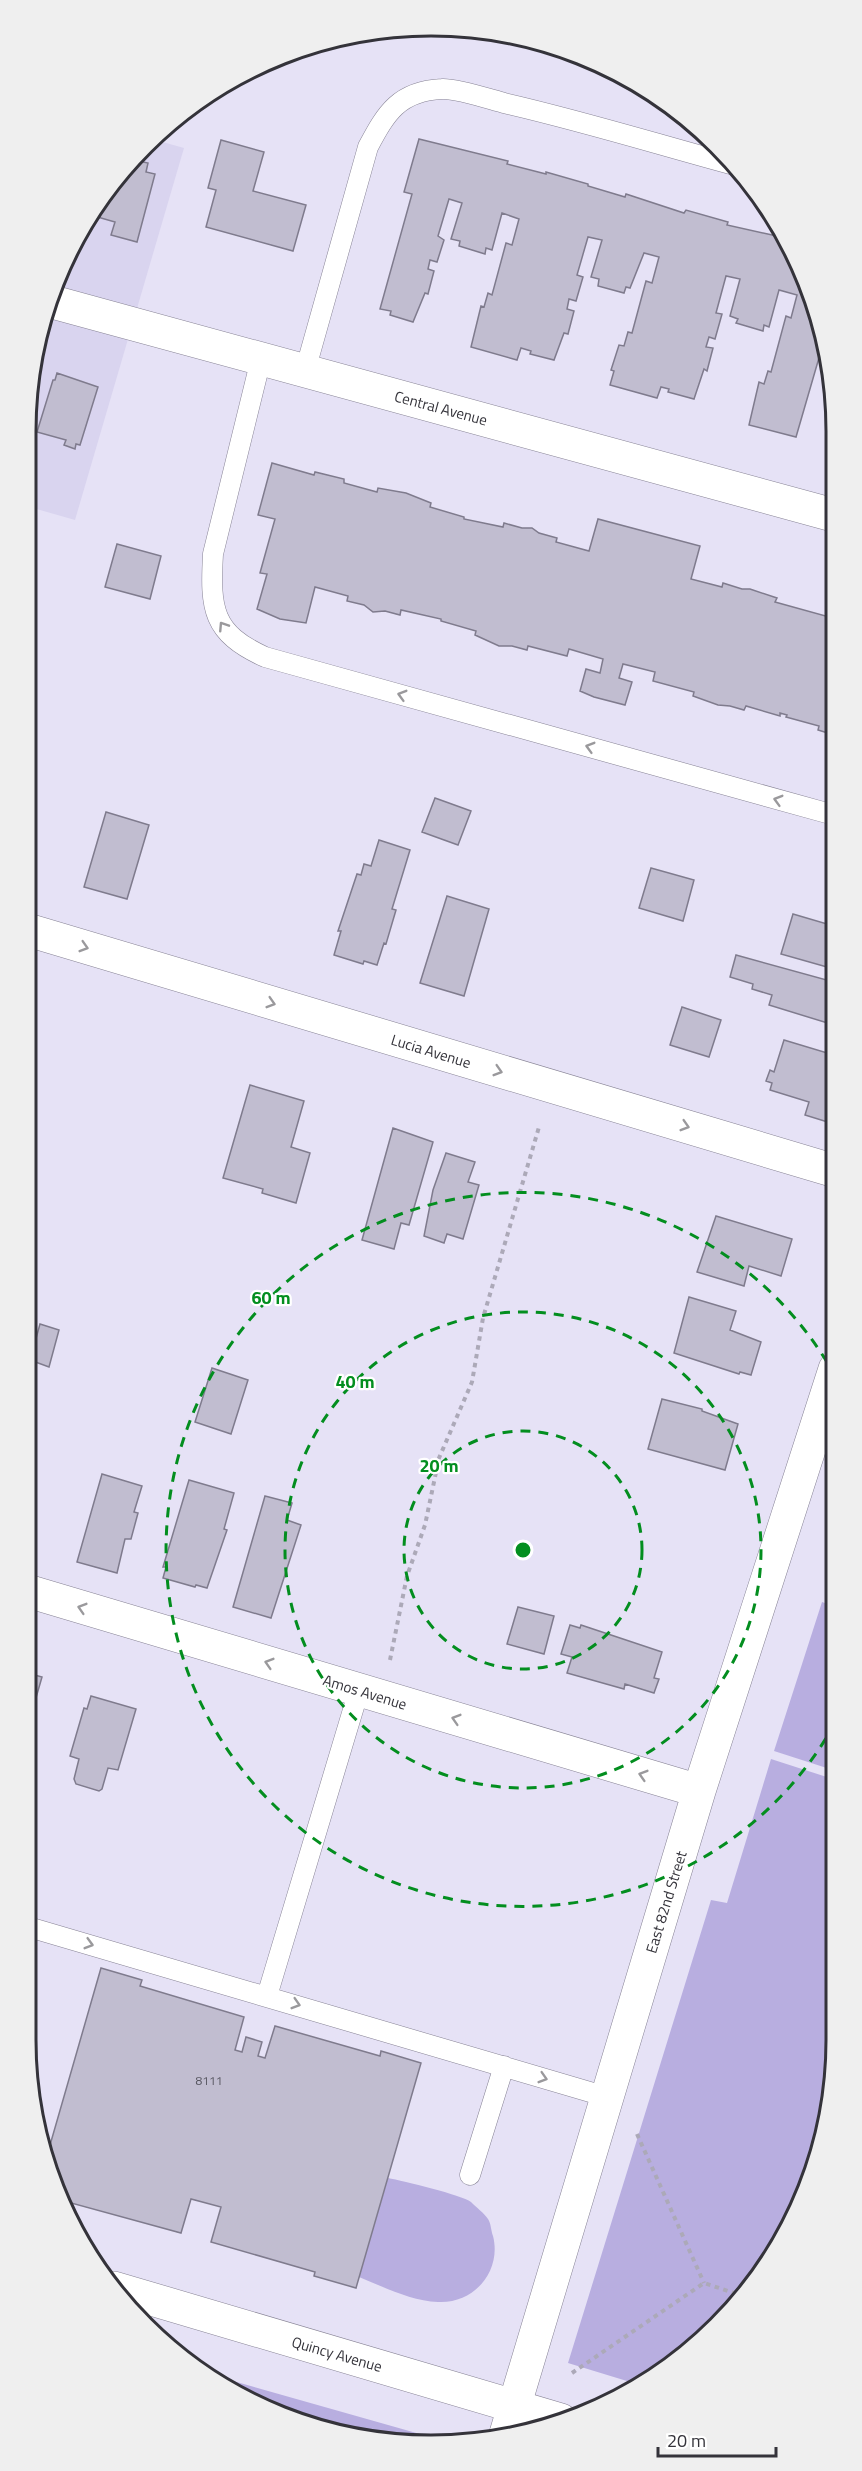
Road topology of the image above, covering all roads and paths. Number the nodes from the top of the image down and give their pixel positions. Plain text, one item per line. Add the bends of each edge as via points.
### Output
1 (718, 160) edge
2 (57, 303) edge
3 (261, 359) junction
4 (305, 371) junction
5 (826, 513) edge
6 (826, 814) edge
7 (36, 932) edge
8 (538, 1127) dead end
9 (826, 1168) edge
10 (826, 1398) edge
11 (36, 1593) edge
12 (388, 1670) dead end
13 (359, 1690) junction
14 (699, 1791) junction
15 (36, 1929) edge
16 (267, 1996) junction
17 (504, 2066) junction
18 (608, 2097) junction
19 (633, 2125) dead end
20 (470, 2175) dead end
21 (704, 2283) junction
22 (128, 2292) edge
23 (734, 2293) edge
24 (572, 2373) dead end
25 (514, 2406) junction
26 (550, 2417) edge
27 (508, 2427) edge

1 - 4 lane via 443,88 395,105 368,147
2 - 3 street, Central Avenue
3 - 4 street, Central Avenue
6 -> 3 lane via 265,657 243,647 228,634 216,615 211,588 213,554
4 - 5 street, Central Avenue
7 -> 9 street, Lucia Avenue
8 - 12 path via 483,1318 472,1382 439,1458 425,1525 407,1576
10 - 14 street, East 82nd Street
13 -> 11 street, Amos Avenue
14 -> 13 street, Amos Avenue
13 - 16 lane
14 - 18 street, East 82nd Street
15 -> 16 lane
16 -> 17 lane
17 -> 18 lane
17 - 20 lane
18 - 25 street, East 82nd Street
19 - 21 path
21 - 23 path
21 - 24 path
22 - 25 street, Quincy Avenue
25 - 26 street, Quincy Avenue
25 - 27 street, East 82nd Street

